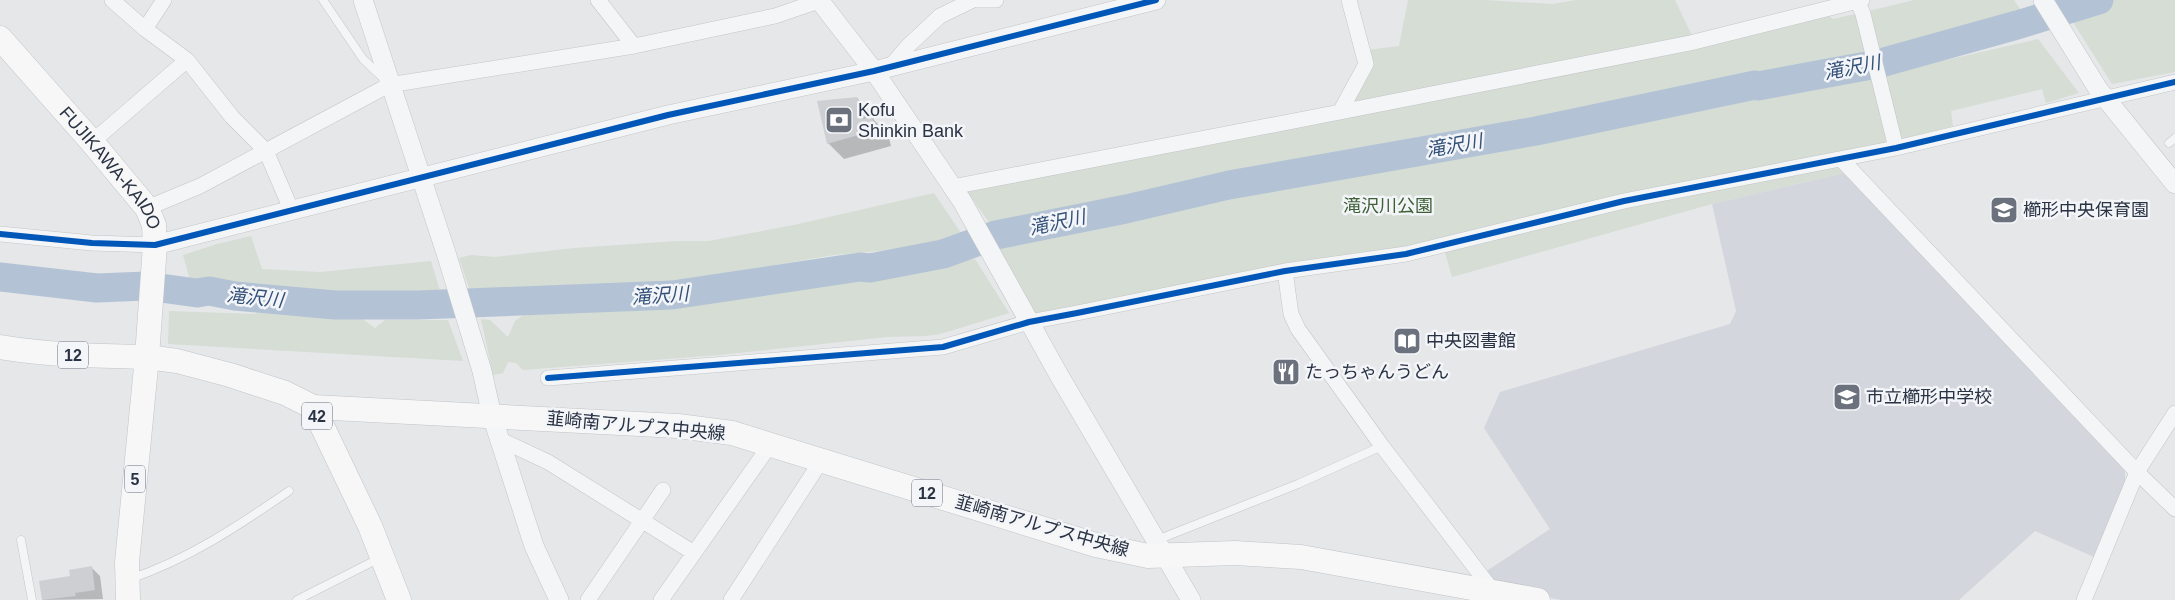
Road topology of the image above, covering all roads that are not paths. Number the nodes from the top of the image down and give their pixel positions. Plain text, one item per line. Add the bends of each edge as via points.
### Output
1 (112, 0) edge
2 (164, 0) edge
3 (323, 0) edge
4 (598, 0) edge
5 (820, 0) edge
6 (973, 0) edge
7 (977, 0) edge
8 (996, 0) edge
9 (1156, 0) edge
10 (1349, 0) edge
11 (2043, 0) edge
12 (366, 2) edge
13 (1860, 4) edge
14 (145, 29) junction
15 (0, 38) edge
16 (634, 46) junction
17 (187, 60) junction
18 (882, 69) junction
19 (2175, 82) edge
20 (389, 85) junction
21 (2102, 93) junction
22 (1340, 112) junction
23 (92, 142) junction
24 (1896, 148) junction
25 (266, 150) junction
26 (1841, 159) junction
27 (421, 177) junction
28 (2175, 184) edge
29 (957, 194) junction
30 (147, 208) junction
31 (291, 209) junction
32 (0, 234) edge
33 (155, 255) junction
34 (1285, 271) junction
35 (1029, 322) junction
36 (0, 347) edge
37 (147, 348) junction
38 (548, 378) dead end
39 (313, 407) junction
40 (2175, 413) edge
41 (492, 416) junction
42 (499, 439) junction
43 (770, 445) junction
44 (1382, 446) junction
45 (821, 461) junction
46 (2137, 472) junction
47 (663, 490) dead end
48 (289, 491) dead end
49 (2175, 509) edge
50 (642, 520) junction
51 (21, 540) dead end
52 (1162, 548) junction
53 (694, 553) junction
54 (382, 557) junction
55 (127, 590) edge
56 (1478, 594) edge
57 (32, 600) edge
58 (297, 600) edge
59 (399, 600) edge
60 (559, 600) edge
61 (588, 600) edge
62 (661, 600) edge
63 (731, 600) edge
64 (1191, 600) edge
65 (1538, 600) edge
66 (2084, 600) edge

1 - 14 street
2 - 14 street
3 - 20 lane via 363,59
4 - 16 street
5 - 16 street via 775,16
5 - 18 street
6 - 18 street via 940,16
7 - 8 street
9 - 18 street
10 - 22 street via 1366,64
11 - 21 street
12 - 20 street
13 - 22 street via 1690,43
13 - 24 street
14 - 17 street
15 - 23 main road, FUJIKAWA-KAIDO
16 - 20 street
17 - 23 street
17 - 25 street via 232,117
18 - 27 street via 668,115
18 - 29 street
19 - 21 street
20 - 25 street
20 - 27 street
21 - 24 street
21 - 28 street
22 - 29 street
23 - 30 main road, FUJIKAWA-KAIDO
24 - 26 street
25 - 30 street via 200,186
25 - 31 street
26 - 34 street via 1624,201 1406,254
26 - 46 street
27 - 31 street
27 - 41 street via 482,371
29 - 35 street
30 - 33 main road, FUJIKAWA-KAIDO via 154,225
31 - 33 street
32 - 33 street via 92,243
33 - 37 main road, FUJIKAWA-KAIDO
34 - 35 street
34 - 44 street via 1292,314 1298,329
35 - 38 street via 943,347
35 - 52 street
36 - 37 main road, 12 via 67,355
37 - 39 main road, 42 via 177,361 285,393
37 - 55 main road, 5
39 - 41 main road, 韮崎南アルプス中央線 / 12
39 - 54 main road, 42
40 - 46 street
41 - 42 street
41 - 43 main road, 韮崎南アルプス中央線 / 12 via 678,426 732,433
42 - 50 street via 548,462
42 - 60 street via 534,546
43 - 45 main road, 韮崎南アルプス中央線 / 12
43 - 53 street
44 - 52 lane
44 - 56 street
45 - 52 main road, 韮崎南アルプス中央線 / 12 via 1096,545 1148,556
45 - 63 street
46 - 49 street
46 - 66 street
47 - 50 street
48 - 55 lane via 237,527
50 - 53 street
50 - 61 street
51 - 57 lane
52 - 56 main road, 韮崎南アルプス中央線 / 12 via 1301,556
52 - 64 street
53 - 62 street
54 - 58 lane
54 - 59 main road, 42
56 - 65 main road, 韮崎南アルプス中央線 / 12

